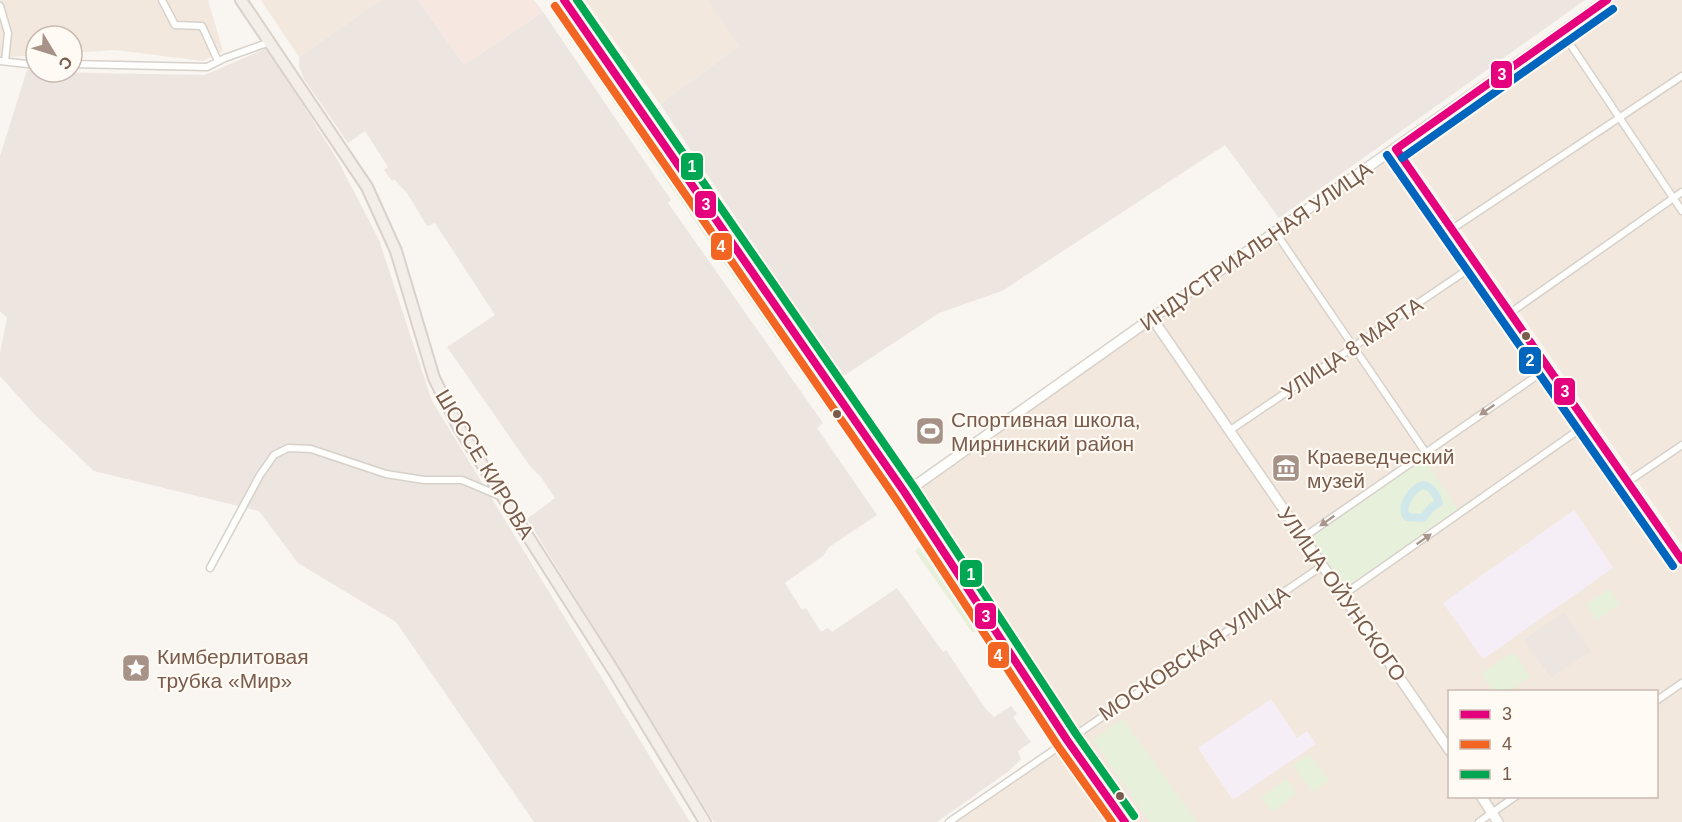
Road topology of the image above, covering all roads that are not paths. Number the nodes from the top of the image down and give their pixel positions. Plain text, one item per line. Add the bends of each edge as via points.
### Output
1 (162, 0) edge
2 (241, 0) edge
3 (564, 0) edge
4 (1607, 0) edge
5 (0, 3) edge
6 (1562, 32) junction
7 (270, 42) junction
8 (2, 61) edge
9 (218, 61) junction
10 (24, 64) edge
11 (84, 64) edge
12 (1682, 76) edge
13 (1620, 117) junction
14 (1396, 148) junction
15 (1682, 192) edge
16 (1673, 199) junction
17 (1682, 211) edge
18 (1452, 229) junction
19 (1276, 233) junction
20 (1476, 264) junction
21 (1510, 313) junction
22 (1152, 318) junction
23 (1353, 347) junction
24 (1548, 368) junction
25 (1587, 424) junction
26 (1228, 432) junction
27 (1682, 445) edge
28 (1426, 453) junction
29 (1629, 481) junction
30 (905, 494) junction
31 (502, 497) junction
32 (1304, 537) junction
33 (1682, 560) edge
34 (1322, 566) junction
35 (210, 568) dead end
36 (1343, 595) junction
37 (1682, 683) edge
38 (1658, 700) edge
39 (1067, 740) junction
40 (1448, 750) edge
41 (1482, 798) edge
42 (1513, 798) edge
43 (1492, 813) junction
44 (705, 822) edge
45 (948, 822) edge
46 (1125, 822) edge
47 (1479, 822) edge
48 (1498, 822) edge

1 - 9 street via 175,25 202,26
2 - 7 main road, ШОССЕ КИРОВА
3 - 30 main road
4 - 6 main road, ИНДУСТРИАЛЬНАЯ УЛИЦА
5 - 8 street via 8,33
6 - 13 street
6 - 14 main road, ИНДУСТРИАЛЬНАЯ УЛИЦА
7 - 9 street
7 - 31 main road, ШОССЕ КИРОВА via 367,187 396,251 437,386
8 - 10 street
9 - 11 street via 207,67
12 - 13 street
13 - 16 street
13 - 18 street
14 - 18 main road
14 - 19 main road, ИНДУСТРИАЛЬНАЯ УЛИЦА
15 - 16 street
16 - 17 street
16 - 21 street
18 - 20 main road
19 - 22 main road, ИНДУСТРИАЛЬНАЯ УЛИЦА
19 - 23 street
20 - 21 main road
20 - 23 street, УЛИЦА 8 МАРТА
21 - 24 main road
22 - 26 main road, УЛИЦА ОЙУНСКОГО
22 - 30 main road, ИНДУСТРИАЛЬНАЯ УЛИЦА
23 - 26 street, УЛИЦА 8 МАРТА
23 - 28 street
24 - 25 main road
24 -> 28 street
25 - 29 main road
36 -> 25 street
26 - 32 main road, УЛИЦА ОЙУНСКОГО
27 - 29 street
28 -> 32 street
29 - 33 main road
30 - 39 main road
31 - 35 street via 462,480 386,474 311,449 288,448 274,455 260,475
31 - 44 main road, ШОССЕ КИРОВА
32 - 34 main road, УЛИЦА ОЙУНСКОГО
34 - 36 main road, УЛИЦА ОЙУНСКОГО
34 - 39 street, МОСКОВСКАЯ УЛИЦА
36 - 40 main road, УЛИЦА ОЙУНСКОГО
37 - 38 street
39 - 45 street, МОСКОВСКАЯ УЛИЦА
39 - 46 main road
41 - 43 main road
42 - 43 street
43 - 47 street
43 - 48 main road

